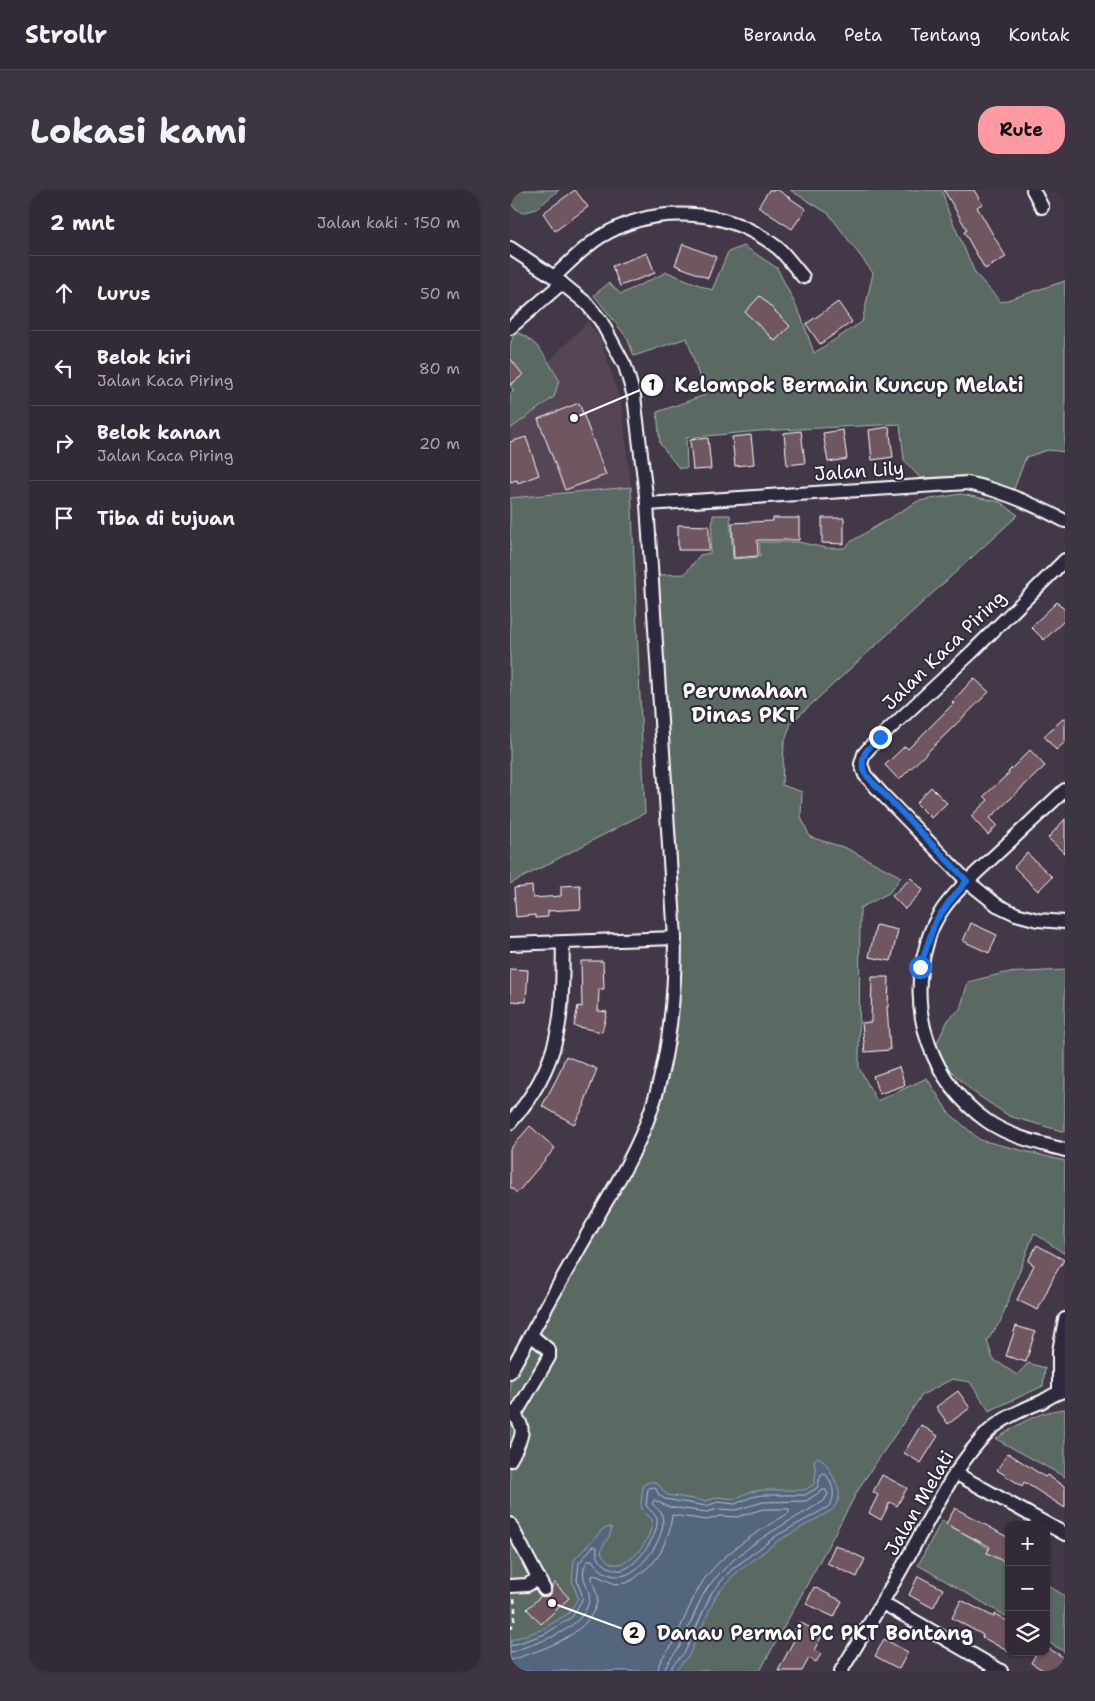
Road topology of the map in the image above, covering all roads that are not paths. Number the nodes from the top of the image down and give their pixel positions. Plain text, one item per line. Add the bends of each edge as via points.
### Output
1 (1033, 190) edge
2 (1042, 207) dead end
3 (510, 248) edge
4 (803, 277) dead end
5 (558, 280) junction
6 (510, 328) edge
7 (647, 504) junction
8 (1065, 521) edge
9 (1065, 560) edge
10 (1065, 790) edge
11 (967, 881) junction
12 (1065, 922) edge
13 (675, 938) junction
14 (563, 942) junction
15 (510, 944) edge
16 (510, 1122) edge
17 (1065, 1150) edge
18 (1065, 1319) edge
19 (531, 1335) junction
20 (510, 1372) edge
21 (1062, 1391) edge
22 (512, 1414) edge
23 (510, 1460) edge
24 (955, 1473) junction
25 (510, 1524) edge
26 (1065, 1534) edge
27 (511, 1586) edge
28 (883, 1603) junction
29 (841, 1671) edge
30 (1001, 1671) edge

1 - 2 street
3 - 5 street
4 - 5 street via 779,249 749,228 697,214 674,213 619,227 584,248
5 - 6 street
5 - 7 street via 586,303 601,321 625,366 634,396
7 - 8 street, Jalan Lily via 967,483 1010,494
7 - 13 street
9 - 11 street, Jalan Kaca Piring via 864,754 861,764 865,774
10 - 11 street
11 - 12 street, Jalan Kaca Piring via 997,906 1016,914
11 - 17 street via 935,922 920,967 922,1019 932,1053 965,1103 988,1122 1012,1135
13 - 14 street
13 - 19 street via 670,1030 650,1114 633,1153
14 - 15 street
14 - 16 street via 556,1038 534,1092
18 - 21 street via 1059,1351
19 - 20 street
19 - 22 street via 549,1350 549,1357
21 - 24 street, Jalan Melati via 990,1430
22 - 23 street via 522,1429
24 - 26 street
24 - 28 street, Jalan Melati
25 - 27 street via 542,1584
28 - 29 street, Jalan Melati
28 - 30 street

